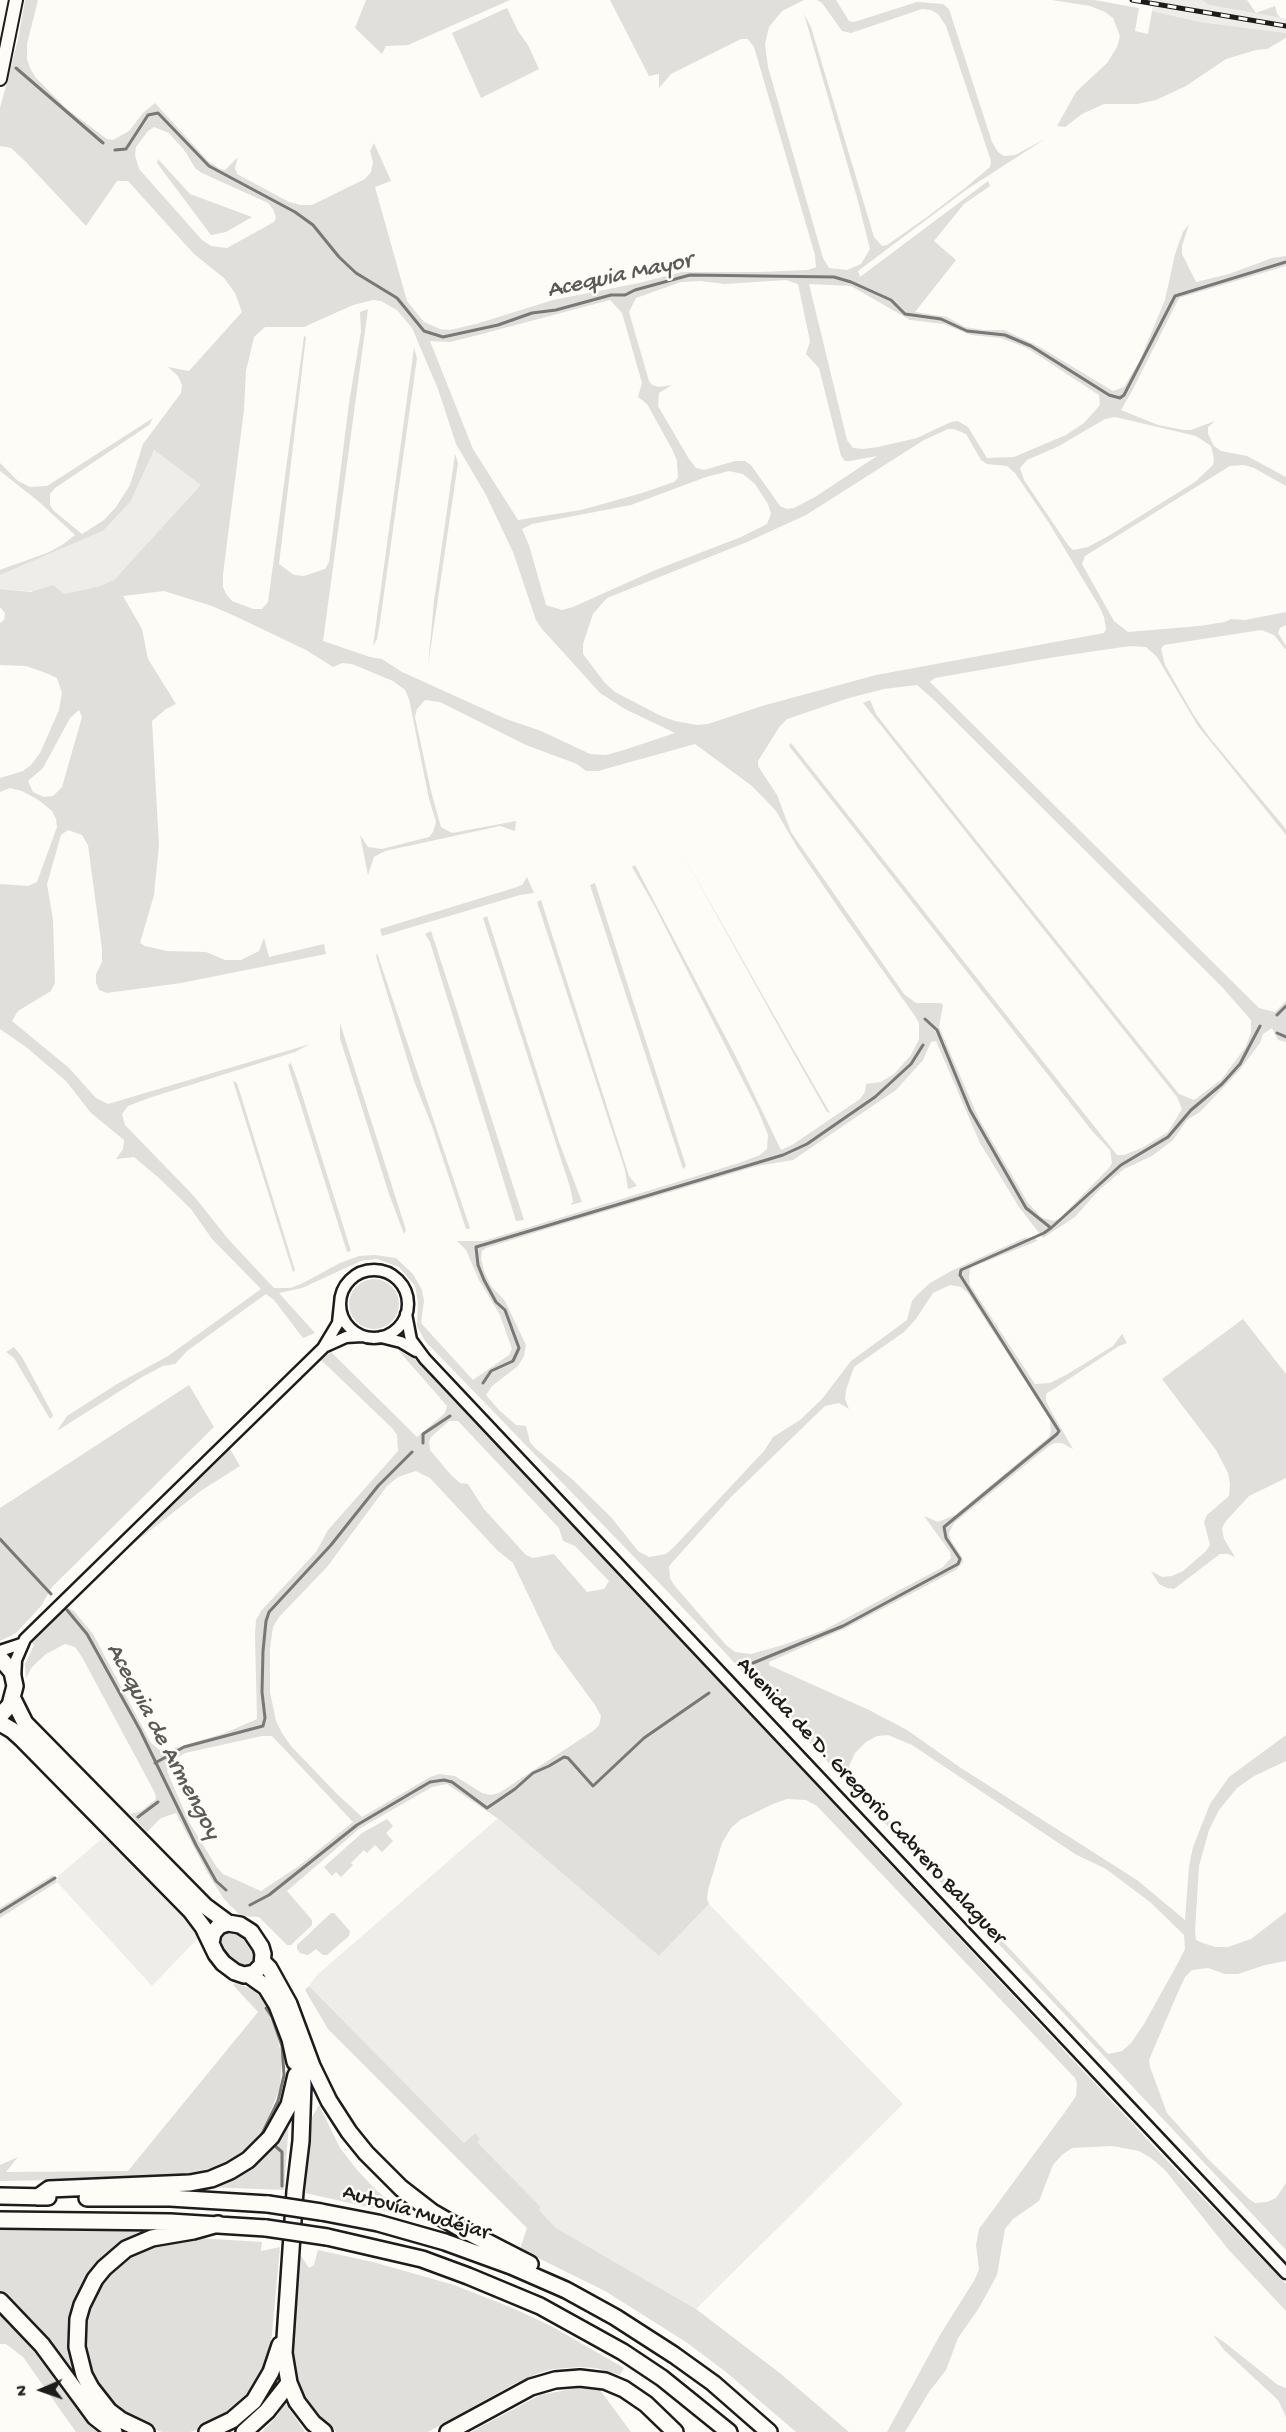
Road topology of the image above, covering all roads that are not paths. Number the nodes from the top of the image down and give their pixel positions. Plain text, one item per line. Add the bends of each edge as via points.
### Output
1 (16, 0) edge
2 (0, 78) edge
3 (340, 1304) junction
4 (406, 1314) junction
5 (363, 1336) junction
6 (381, 1338) junction
7 (323, 1348) junction
8 (425, 1359) junction
9 (21, 1644) junction
10 (0, 1651) edge
11 (0, 1658) edge
12 (14, 1693) junction
13 (0, 1716) edge
14 (0, 1723) edge
15 (228, 1923) junction
16 (212, 1943) junction
17 (263, 1962) junction
18 (249, 1975) junction
19 (300, 2036) junction
20 (296, 2072) junction
21 (295, 2190) junction
22 (0, 2196) edge
23 (38, 2197) junction
24 (0, 2220) edge
25 (218, 2224) junction
26 (1286, 2273) edge
27 (566, 2290) junction
28 (0, 2301) edge
29 (285, 2324) junction
30 (289, 2383) junction
31 (114, 2432) edge
32 (146, 2432) edge
33 (207, 2432) edge
34 (244, 2432) edge
35 (324, 2432) edge
36 (448, 2432) edge
37 (675, 2432) edge
38 (729, 2432) edge
39 (769, 2432) edge

1 - 2 main road
3 - 4 street via 345,1287 353,1278 375,1270 392,1276 401,1285 406,1296
3 - 5 street via 348,1326
3 - 7 street via 338,1323
4 - 6 street via 397,1329
4 - 8 street, Avenida de D. Gregorio Cabrero Balaguer via 411,1340
5 - 6 street
5 - 7 street via 338,1339
6 - 8 street, Avenida de D. Gregorio Cabrero Balaguer via 401,1342
7 - 9 street
8 - 26 street, Avenida de D. Gregorio Cabrero Balaguer
9 - 10 street
9 - 12 street
11 - 12 highway via 12,1672
12 - 13 highway
12 - 15 highway via 25,1723 205,1906
14 - 16 highway via 22,1739 191,1911
15 - 16 highway via 216,1929
15 - 17 highway via 240,1925 255,1937
16 - 18 highway via 227,1967
17 - 18 highway
17 - 19 highway via 285,1998
18 - 20 highway via 266,1988 277,2004 290,2039
19 - 21 highway via 302,2118
19 - 27 highway via 335,2110 357,2143 388,2177 445,2220 554,2276
20 - 21 highway
20 - 23 highway via 289,2104 271,2137 230,2171 190,2183 49,2189
21 - 29 highway
22 - 23 highway, Autovía Mudéjar
23 - 27 highway, Autovía Mudéjar, bridge via 268,2204 321,2212 445,2242
24 - 25 highway, Autovía Mudéjar
25 - 32 highway via 152,2238 126,2249 95,2279 82,2305 77,2347 90,2388 109,2411
25 - 38 highway, Autovía Mudéjar, bridge via 327,2236 422,2259 468,2276 540,2306 623,2352
27 - 39 highway, Autovía Mudéjar via 674,2355
28 - 31 highway via 42,2345 95,2416
29 - 30 highway
29 - 33 highway via 276,2361 254,2401 232,2420
30 - 34 highway
30 - 35 highway via 297,2402
36 - 37 highway via 531,2387 580,2378 605,2381 624,2390 646,2404

